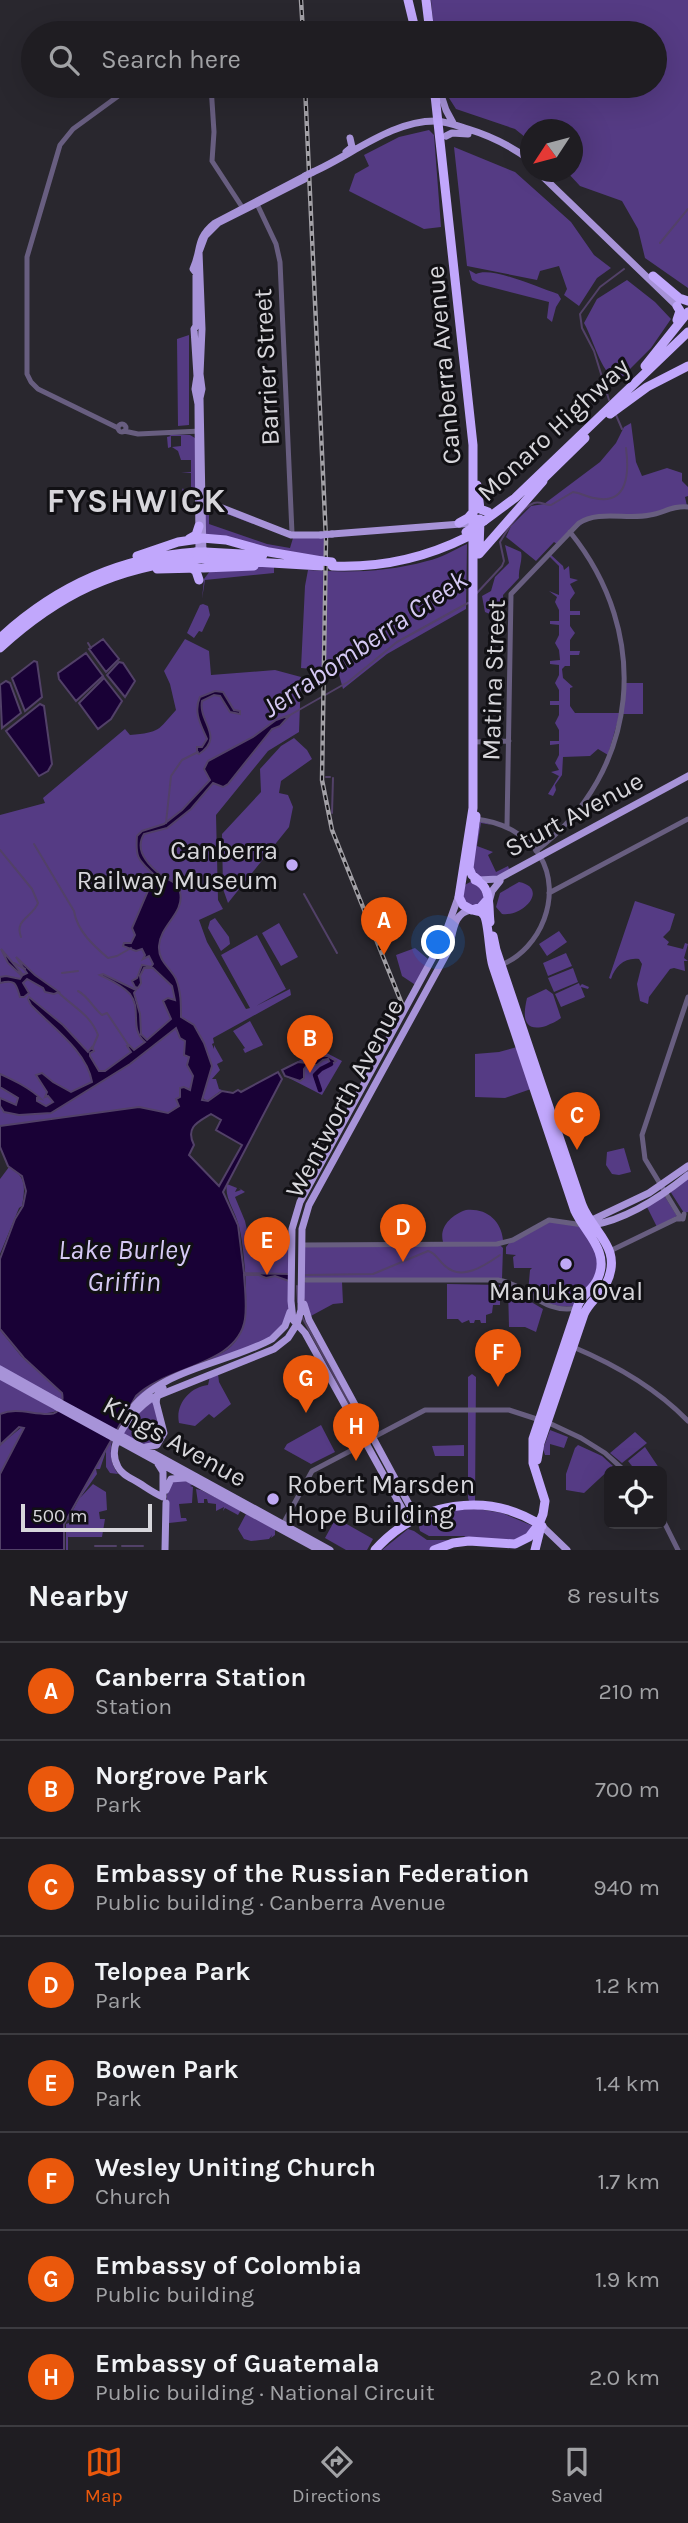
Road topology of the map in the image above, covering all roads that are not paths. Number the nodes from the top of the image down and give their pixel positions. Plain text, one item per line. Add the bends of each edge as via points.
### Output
1 (408, 0) edge
2 (426, 0) edge
3 (413, 21) edge
4 (429, 21) edge
5 (115, 98) edge
6 (212, 98) edge
7 (438, 98) edge
8 (439, 98) edge
9 (438, 111) junction
10 (414, 124) junction
11 (443, 128) junction
12 (363, 146) junction
13 (520, 154) edge
14 (520, 159) edge
15 (331, 164) junction
16 (315, 173) junction
17 (56, 178) dead end
18 (548, 182) edge
19 (555, 182) edge
20 (46, 186) junction
21 (270, 193) junction
22 (257, 204) junction
23 (244, 208) junction
24 (653, 276) junction
25 (688, 301) edge
26 (677, 306) junction
27 (687, 313) edge
28 (462, 316) junction
29 (688, 332) edge
30 (670, 334) junction
31 (688, 339) edge
32 (686, 367) edge
33 (470, 380) junction
34 (622, 394) junction
35 (76, 401) dead end
36 (81, 408) junction
37 (613, 410) junction
38 (197, 434) junction
39 (474, 440) junction
40 (548, 474) junction
41 (204, 503) junction
42 (688, 506) edge
43 (202, 513) junction
44 (200, 525) junction
45 (295, 530) junction
46 (475, 531) junction
47 (570, 532) junction
48 (204, 539) junction
49 (187, 540) junction
50 (200, 561) junction
51 (327, 564) junction
52 (294, 565) junction
53 (221, 568) junction
54 (110, 573) junction
55 (0, 638) edge
56 (0, 648) edge
57 (477, 741) junction
58 (509, 741) junction
59 (688, 777) edge
60 (688, 819) edge
61 (473, 821) junction
62 (507, 827) junction
63 (466, 849) junction
64 (539, 858) junction
65 (478, 880) junction
66 (500, 881) junction
67 (549, 893) junction
68 (459, 894) junction
69 (488, 898) junction
70 (472, 910) junction
71 (453, 913) junction
72 (490, 920) junction
73 (450, 933) junction
74 (488, 937) junction
75 (494, 946) junction
76 (431, 959) junction
77 (440, 964) junction
78 (497, 967) junction
79 (688, 997) edge
80 (393, 1030) junction
81 (402, 1034) junction
82 (370, 1072) junction
83 (379, 1077) junction
84 (351, 1116) junction
85 (340, 1149) junction
86 (321, 1161) junction
87 (688, 1166) edge
88 (688, 1175) edge
89 (663, 1188) junction
90 (640, 1203) junction
91 (682, 1216) edge
92 (591, 1226) junction
93 (291, 1244) junction
94 (305, 1245) junction
95 (608, 1251) junction
96 (291, 1280) junction
97 (302, 1280) junction
98 (301, 1293) junction
99 (291, 1301) junction
100 (577, 1309) junction
101 (297, 1325) junction
102 (292, 1333) junction
103 (307, 1338) junction
104 (569, 1345) junction
105 (245, 1351) junction
106 (250, 1359) junction
107 (222, 1360) junction
108 (212, 1364) junction
109 (0, 1369) edge
110 (222, 1370) junction
111 (0, 1376) edge
112 (58, 1405) junction
113 (542, 1420) junction
114 (688, 1421) edge
115 (375, 1436) junction
116 (121, 1439) junction
117 (365, 1442) junction
118 (141, 1446) junction
119 (382, 1454) junction
120 (374, 1460) junction
121 (155, 1461) junction
122 (619, 1466) edge
123 (163, 1476) junction
124 (124, 1477) junction
125 (187, 1478) junction
126 (141, 1484) junction
127 (405, 1498) junction
128 (164, 1500) junction
129 (399, 1507) junction
130 (412, 1522) junction
131 (541, 1524) junction
132 (282, 1525) junction
133 (667, 1528) edge
134 (495, 1544) junction
135 (317, 1547) edge
136 (164, 1550) edge
137 (330, 1550) edge
138 (378, 1550) edge
139 (434, 1550) edge
140 (510, 1550) edge
141 (535, 1550) edge
142 (565, 1550) edge
143 (678, 1550) edge

1 - 3 highway
2 - 4 highway
5 - 20 street via 65,137
6 - 23 street via 212,161
7 - 9 highway, Canberra Avenue
8 - 11 highway, Canberra Avenue
9 - 10 main road
9 - 11 highway, Canberra Avenue
10 - 11 main road
10 - 12 main road
11 - 13 main road via 491,137
11 - 14 main road via 468,134
11 - 16 main road via 420,126 395,134
11 - 28 highway, Canberra Avenue
12 - 15 main road
12 - 15 main road via 350,136 352,147
15 - 16 main road
16 - 21 main road
16 - 22 main road
17 - 20 street
18 - 26 main road
19 - 24 main road
20 - 36 street via 27,257 28,367 35,387
21 - 22 main road
21 - 23 main road
22 - 23 main road
22 - 45 street, Barrier Street via 280,262
23 - 38 main road via 208,231 200,247
24 - 25 highway
24 - 27 main road
26 - 27 main road
26 - 30 highway via 680,312
27 - 30 highway
28 - 33 highway, Canberra Avenue
28 - 33 highway, Canberra Avenue
29 - 34 highway, Monaro Highway
30 - 34 highway
31 - 37 highway, Monaro Highway
32 - 37 highway
33 - 39 highway, Canberra Avenue
34 - 37 highway, Monaro Highway
35 - 36 street
36 - 38 street via 139,433
37 - 40 highway, Monaro Highway
37 - 46 highway, Monaro Highway
38 - 41 main road
38 - 41 main road
39 - 46 highway, Canberra Avenue
39 - 46 highway, Canberra Avenue
40 - 46 highway, Monaro Highway via 514,505
40 - 46 highway via 490,543
41 - 43 main road
41 - 43 main road
41 - 44 main road
41 - 45 main road via 281,531
42 - 47 street, Matina Street via 640,517 590,518
43 - 44 main road
44 - 48 highway
44 - 49 highway
45 - 46 main road, bridge via 321,534 438,526
46 - 51 highway, Monaro Highway via 410,559 368,566
46 - 57 highway, Canberra Avenue
47 - 58 street, Matina Street via 510,597
47 - 64 street via 597,569 613,606 623,656 623,698 613,745 596,784
48 - 49 highway
48 - 50 main road
48 - 51 highway
49 - 54 highway via 134,557
50 - 51 highway, Monaro Highway
50 - 52 highway, Monaro Highway
50 - 53 highway
50 - 53 highway via 195,571 201,580 209,571
50 - 54 highway, Monaro Highway
51 - 52 highway, Monaro Highway
52 - 53 highway
54 - 55 highway, Monaro Highway via 46,601
54 - 56 highway, Monaro Highway via 51,606
57 - 58 street
57 - 61 highway, Canberra Avenue
58 - 62 street, Matina Street
59 - 64 main road, Sturt Avenue
60 - 67 street
61 - 62 street
61 - 63 highway, Canberra Avenue
61 - 65 highway, Canberra Avenue via 469,868
62 - 64 street via 522,836
63 - 68 highway, Canberra Avenue
63 - 71 main road
64 - 65 main road, Sturt Avenue via 498,879
64 - 66 main road, Sturt Avenue
64 - 67 street
65 - 68 highway via 465,882
65 - 69 highway, Canberra Avenue
66 - 69 main road, Sturt Avenue
66 - 72 main road via 490,898
67 - 78 street via 545,918 535,938 522,953
68 - 70 highway, Canberra Avenue via 463,905
68 - 71 main road, Wentworth Avenue
69 - 70 highway
69 - 72 highway, Canberra Avenue
70 - 73 main road, Wentworth Avenue via 458,915
70 - 74 highway, Canberra Avenue via 486,917
71 - 73 main road, Wentworth Avenue
72 - 74 highway
72 - 75 highway, Canberra Avenue
73 - 76 main road, Wentworth Avenue
73 - 77 main road, Wentworth Avenue
74 - 75 highway
74 - 78 highway, Canberra Avenue
75 - 78 highway, Canberra Avenue
76 - 77 main road
76 - 80 main road, Wentworth Avenue
77 - 81 main road, Wentworth Avenue
78 - 92 highway, Canberra Avenue via 569,1179
79 - 89 street via 638,1142
80 - 81 main road
80 - 82 main road, Wentworth Avenue
81 - 83 main road, Wentworth Avenue
82 - 83 main road
82 - 84 main road, Wentworth Avenue
83 - 84 main road, Wentworth Avenue via 362,1109
84 - 85 main road, Wentworth Avenue
84 - 86 main road, Wentworth Avenue via 342,1123
85 - 86 main road
85 - 94 main road, Wentworth Avenue via 309,1205 304,1219
86 - 93 main road, Wentworth Avenue via 298,1206
87 - 89 main road
88 - 89 main road
89 - 90 main road
89 - 91 street
90 - 92 main road
90 - 92 main road
91 - 95 street
92 - 94 street via 544,1221 505,1243
92 - 95 highway, Canberra Avenue
93 - 94 main road
93 - 96 main road, Wentworth Avenue
94 - 97 main road, Wentworth Avenue
95 - 100 highway, Canberra Avenue via 605,1274 584,1294
96 - 97 main road
96 - 99 main road, Wentworth Avenue
97 - 98 main road, Wentworth Avenue
97 - 100 street via 494,1280 554,1308
98 - 101 main road, Wentworth Avenue
98 - 115 main road via 309,1320
99 - 101 main road, Wentworth Avenue
99 - 105 main road via 289,1319 280,1332
100 - 104 highway, Canberra Avenue
101 - 102 main road
101 - 103 main road, Wentworth Avenue
102 - 103 main road via 301,1331
102 - 106 main road via 274,1349
103 - 117 main road, Wentworth Avenue
104 - 113 highway, Canberra Avenue
104 - 114 street via 627,1373
105 - 106 main road via 254,1353
105 - 107 main road
106 - 110 main road
107 - 108 main road
107 - 110 main road via 215,1368
108 - 118 main road, bridge via 158,1393 163,1436 154,1447
108 - 124 main road via 160,1384 137,1402 112,1447 111,1460
109 - 112 main road, Kings Avenue
110 - 124 main road via 162,1393 135,1412 115,1449 115,1462
111 - 112 main road, Kings Avenue
112 - 116 main road, Kings Avenue, bridge
113 - 115 street via 509,1410 422,1411
113 - 122 street via 590,1443
113 - 131 highway, Canberra Avenue via 537,1457 548,1499
113 - 131 highway via 535,1432 533,1458 544,1496
115 - 117 street
115 - 119 main road
116 - 118 main road, Kings Avenue
116 - 121 main road, Kings Avenue
117 - 120 main road, Wentworth Avenue
117 - 132 street via 312,1471
118 - 132 main road, Kings Avenue
119 - 120 main road via 376,1453
119 - 127 main road
120 - 129 main road, Wentworth Avenue
121 - 123 main road
121 - 125 main road, Kings Avenue
123 - 126 main road via 155,1487
123 - 128 main road
124 - 126 main road
124 - 128 main road
125 - 128 main road via 170,1479
125 - 132 main road, Kings Avenue
126 - 128 main road
127 - 129 main road
127 - 130 main road
128 - 136 main road
129 - 130 main road, Wentworth Avenue
130 - 131 highway via 472,1505
130 - 138 highway
131 - 134 highway via 522,1542
131 - 141 highway
131 - 142 main road
132 - 135 main road, Kings Avenue
133 - 143 street
134 - 139 highway via 474,1541
134 - 140 highway
135 - 137 main road, Kings Avenue

